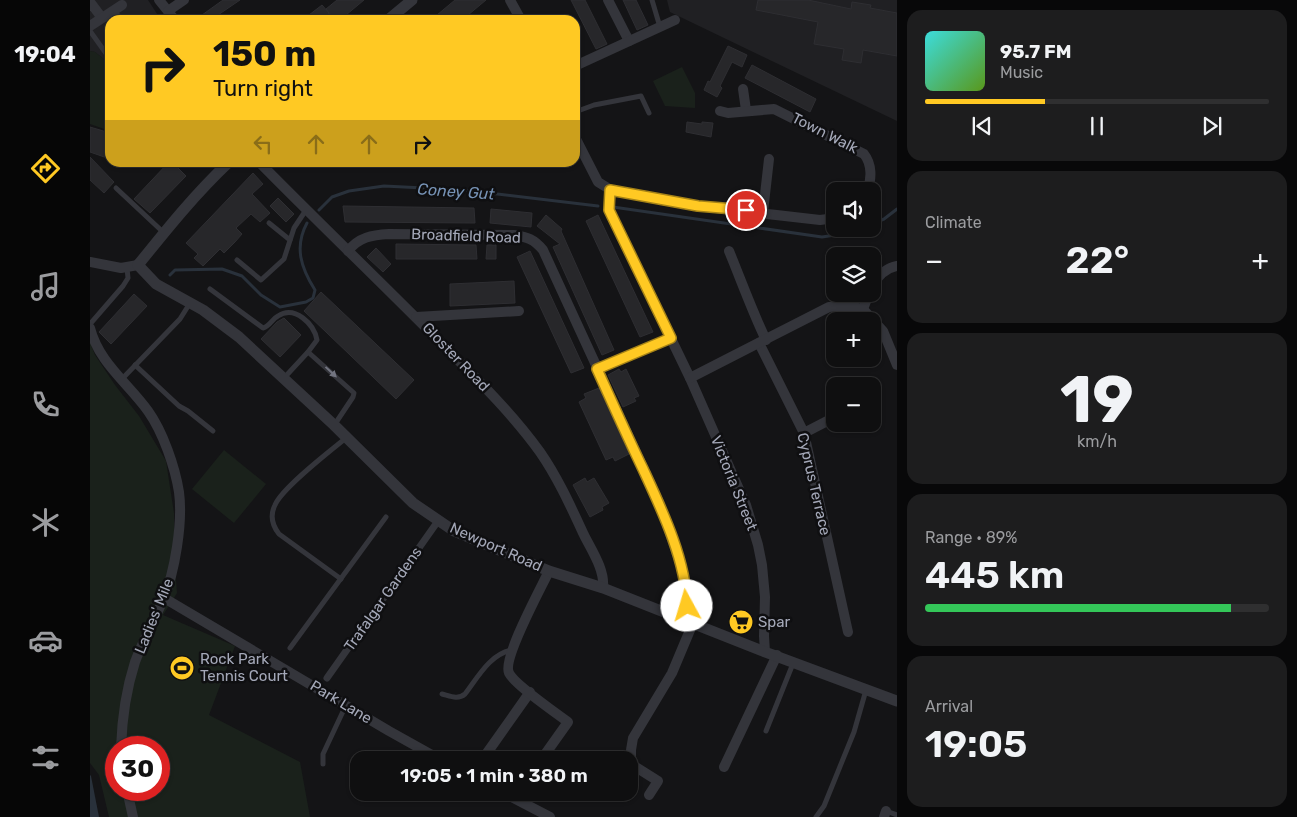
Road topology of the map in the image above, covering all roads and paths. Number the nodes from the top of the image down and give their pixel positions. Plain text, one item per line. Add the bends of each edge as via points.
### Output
1 (159, 0) edge
2 (184, 0) edge
3 (412, 0) edge
4 (510, 0) edge
5 (608, 0) edge
6 (652, 0) edge
7 (90, 2) edge
8 (117, 7) joint
9 (168, 11) junction
10 (106, 15) edge
11 (120, 15) edge
12 (171, 15) edge
13 (394, 15) edge
14 (518, 15) edge
15 (105, 16) edge
16 (102, 18) junction
17 (675, 20) dead end
18 (90, 26) edge
19 (660, 27) junction
20 (90, 31) edge
21 (629, 42) junction
22 (105, 52) edge
23 (580, 64) edge
24 (743, 89) dead end
25 (580, 110) edge
26 (746, 110) junction
27 (720, 111) dead end
28 (649, 113) dead end
29 (580, 147) edge
30 (769, 158) dead end
31 (224, 167) edge
32 (264, 167) edge
33 (868, 182) edge
34 (116, 188) dead end
35 (610, 190) junction
36 (306, 210) junction
37 (762, 212) junction
38 (826, 219) edge
39 (268, 223) dead end
40 (164, 232) junction
41 (290, 240) junction
42 (348, 251) junction
43 (729, 251) dead end
44 (237, 260) dead end
45 (90, 262) edge
46 (132, 266) junction
47 (897, 266) edge
48 (881, 273) edge
49 (210, 289) dead end
50 (866, 302) edge
51 (191, 303) junction
52 (863, 309) junction
53 (519, 311) dead end
54 (416, 317) junction
55 (90, 324) edge
56 (90, 328) edge
57 (671, 338) junction
58 (762, 342) junction
59 (308, 352) junction
60 (135, 365) junction
61 (897, 365) edge
62 (597, 369) junction
63 (284, 378) junction
64 (690, 378) junction
65 (120, 380) junction
66 (826, 422) edge
67 (334, 425) junction
68 (212, 431) dead end
69 (804, 433) junction
70 (346, 438) junction
71 (386, 517) dead end
72 (438, 520) junction
73 (549, 571) junction
74 (341, 579) junction
75 (603, 588) junction
76 (164, 598) junction
77 (688, 621) junction
78 (848, 632) dead end
79 (290, 648) dead end
80 (512, 650) junction
81 (766, 652) junction
82 (777, 656) junction
83 (794, 661) junction
84 (327, 678) dead end
85 (866, 689) junction
86 (530, 692) junction
87 (442, 694) dead end
88 (897, 701) edge
89 (346, 705) junction
90 (766, 731) dead end
91 (122, 736) edge
92 (425, 751) edge
93 (488, 751) edge
94 (547, 751) edge
95 (323, 764) dead end
96 (724, 767) dead end
97 (649, 795) dead end
98 (130, 801) edge
99 (525, 801) edge
100 (885, 814) edge
101 (897, 815) edge
102 (133, 817) edge
103 (550, 817) edge
104 (816, 817) edge

1 - 9 street
2 - 9 street
3 - 13 street
4 - 14 street
5 - 21 street
6 - 19 lane
7 - 16 street
8 - 10 street
8 - 11 lane
9 - 12 street
15 - 16 street
16 - 18 street
17 - 19 street
19 - 21 street
20 - 22 lane
21 - 23 street
24 - 26 street
25 - 28 lane via 641,96
26 - 27 street, Town Walk
26 - 33 street, Town Walk via 774,109 864,154 869,160
29 - 35 street via 598,182
30 - 37 street
31 - 40 street
32 - 36 street, Gloster Road
34 - 40 lane
35 - 37 street via 698,206
35 - 57 street, Victoria Street via 609,210
36 - 41 lane
36 - 42 street, Gloster Road
37 - 38 street
39 - 41 lane
40 - 46 street
41 - 44 lane via 284,259 261,280
42 - 54 street, Gloster Road
42 - 62 street, Broadfield Road via 361,239 388,234 532,239 542,250
43 - 58 street, Cyprus Terrace
45 - 46 street via 113,268
46 - 51 street, Newport Road
46 - 55 lane via 124,286
47 - 48 street
49 - 59 lane via 263,328 278,315 294,313 303,317 316,333 317,340
50 - 52 street
51 - 60 lane
51 - 63 street, Newport Road via 239,337
52 - 58 street via 829,307
52 - 61 street via 883,331
53 - 54 street
54 - 75 street, Gloster Road via 499,401 540,453 568,501 595,558 604,581
56 - 65 street, Ladies' Mile via 102,355
57 - 62 street
57 - 64 street, Victoria Street
58 - 64 street
58 - 69 street, Cyprus Terrace
59 - 63 lane
59 -> 67 lane via 354,393
60 - 65 lane
60 - 68 lane
62 - 77 street, Broadfield Road via 659,502 680,560 687,594
63 - 67 street, Newport Road
64 - 81 street, Victoria Street via 746,505 758,545 765,597
65 - 76 street, Ladies' Mile via 148,411 160,431 179,493 176,555
66 - 69 street
67 - 70 street, Newport Road
69 - 78 street, Cyprus Terrace
70 - 72 street, Newport Road via 413,503
70 - 74 lane via 290,486 275,503 272,520 279,534
71 - 74 lane
72 - 73 street, Newport Road via 454,531
72 - 84 street, Trafalgar Gardens
73 - 75 street, Newport Road
73 - 80 street
74 - 79 lane
75 - 77 street, Newport Road
76 - 89 street, Park Lane
76 - 91 street, Ladies' Mile via 129,682
77 - 81 street, Newport Road
77 - 97 street, Broadfield Road via 672,673 633,738 631,764 658,781
80 - 86 street via 507,667 510,675
80 - 87 lane via 502,652 489,663 461,698
81 - 82 street, Newport Road
82 - 83 street, Newport Road
82 - 96 street
83 - 85 street, Newport Road
83 - 90 lane
85 - 88 street, Newport Road
85 - 104 lane via 854,732 824,806
86 - 93 street
86 - 94 street via 568,722
89 - 92 street, Park Lane
89 - 95 lane via 323,754
98 - 102 street
99 - 103 street
100 - 101 lane

